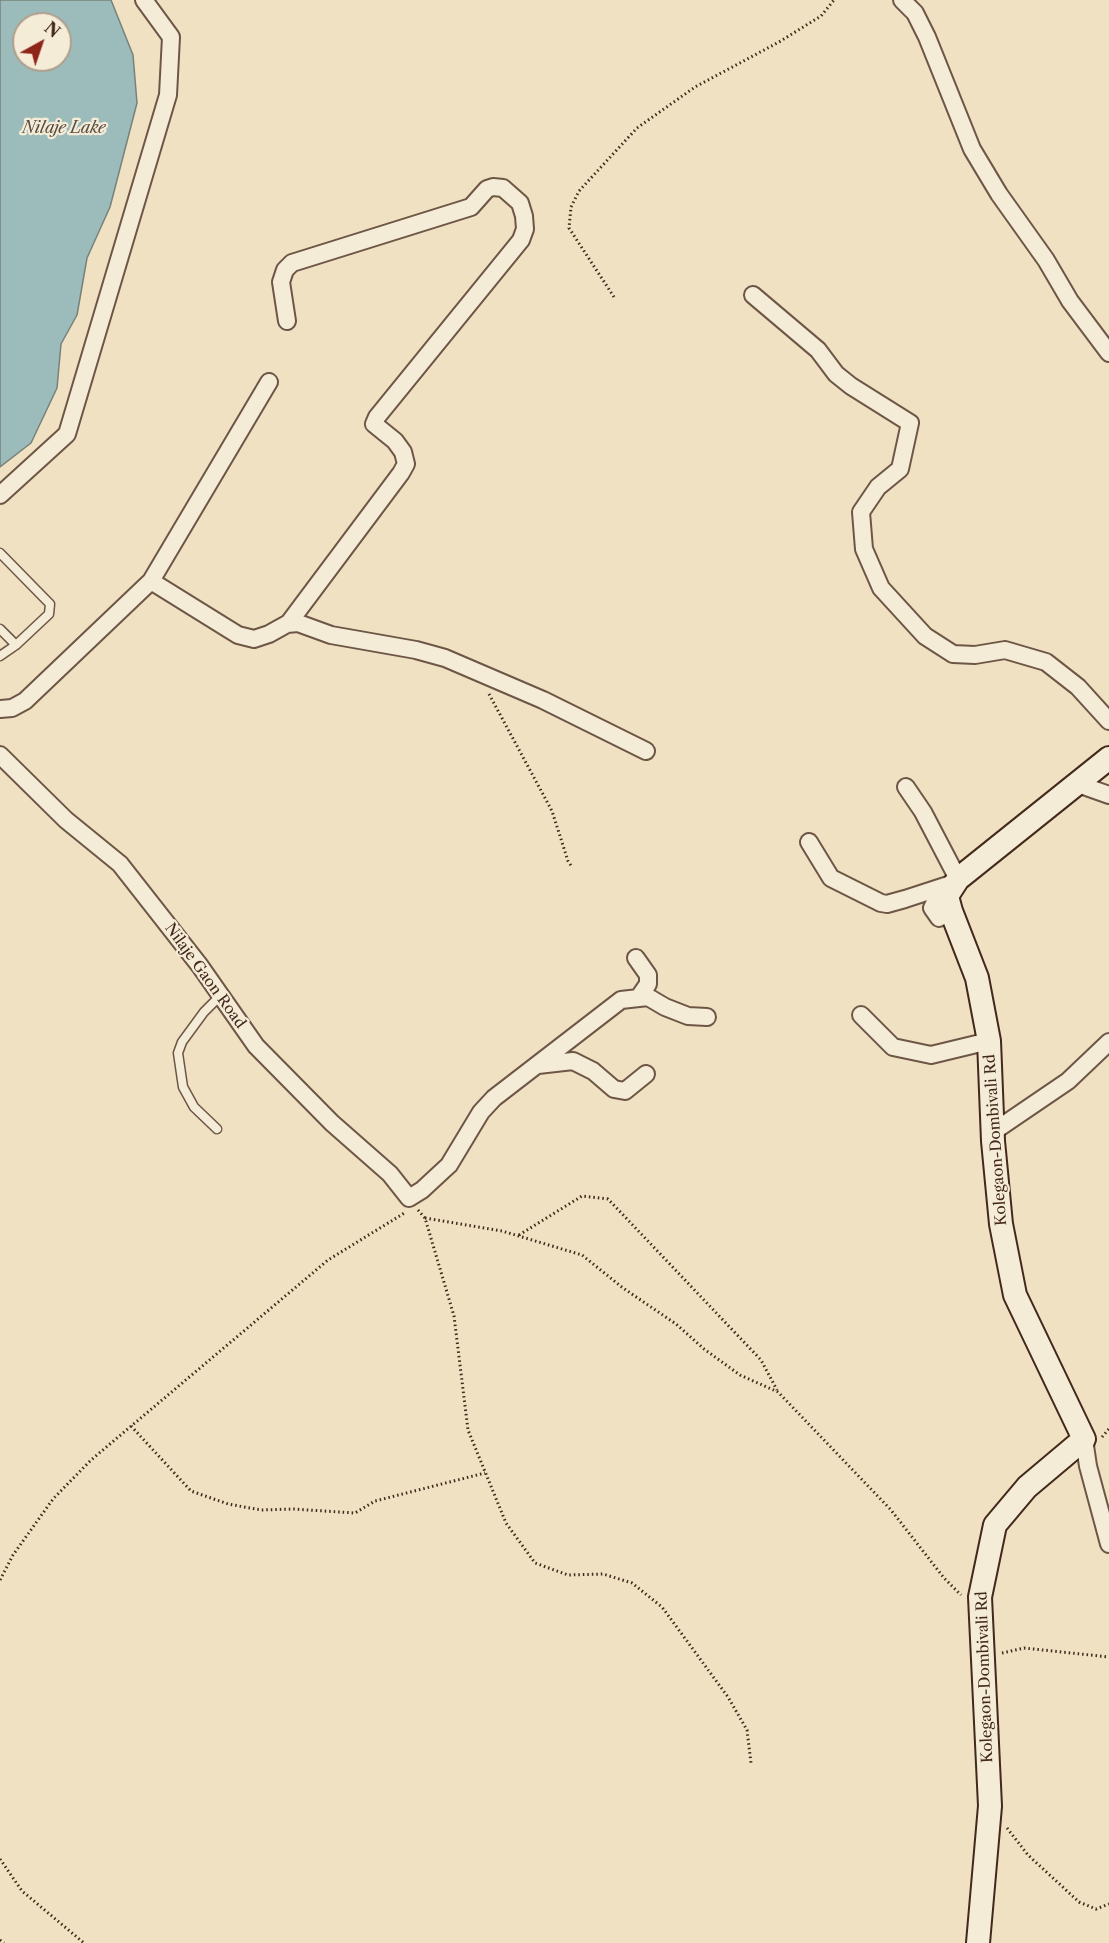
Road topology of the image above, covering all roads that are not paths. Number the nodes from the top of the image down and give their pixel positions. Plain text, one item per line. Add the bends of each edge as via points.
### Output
1 (144, 0) edge
2 (902, 0) edge
3 (753, 295) dead end
4 (287, 321) dead end
5 (1109, 352) edge
6 (269, 382) dead end
7 (0, 495) edge
8 (0, 553) edge
9 (151, 581) junction
10 (288, 624) junction
11 (0, 629) edge
12 (16, 645) junction
13 (0, 656) edge
14 (0, 709) edge
15 (1109, 721) edge
16 (646, 751) dead end
17 (0, 755) edge
18 (1109, 758) edge
19 (1078, 784) junction
20 (906, 787) dead end
21 (1109, 795) edge
22 (809, 842) dead end
23 (953, 886) junction
24 (939, 918) dead end
25 (636, 958) dead end
26 (221, 995) junction
27 (639, 997) junction
28 (861, 1015) dead end
29 (707, 1017) dead end
30 (989, 1041) junction
31 (1109, 1042) edge
32 (537, 1065) junction
33 (646, 1074) dead end
34 (217, 1129) dead end
35 (993, 1132) junction
36 (1084, 1439) junction
37 (1109, 1544) edge
38 (978, 1943) edge

1 - 7 street via 171,38 168,95 67,434
2 - 5 street via 915,13 927,37 972,149 1070,301
3 - 15 street via 818,350 836,374 910,423 900,469 878,487 861,512 864,549 881,588 925,636 953,654 1005,650 1046,662 1078,687
4 - 10 street via 280,282 292,263 471,207 493,186 503,188 520,203 525,229 521,240 377,417 374,424 395,441 406,464
6 - 9 street
8 - 12 lane via 50,604 49,614
9 - 10 street via 238,635 254,639
9 - 14 street via 25,701
10 - 16 street via 298,622 331,635 446,658
11 - 12 lane
12 - 13 lane
17 - 26 street, Nilaje Gaon Road via 66,820 120,864
18 - 19 street
19 - 21 street
19 - 23 street
20 - 23 street via 923,812
22 - 23 street via 831,878 881,903
23 - 24 street via 932,908
23 - 30 street, Kolegaon-Dombivali Rd via 951,911 977,978
25 - 27 street via 648,975 648,984
26 - 32 street, Nilaje Gaon Road via 256,1046 332,1123 390,1174 412,1202 449,1165 481,1112
26 - 34 lane via 182,1041 178,1053 183,1087 194,1107
27 - 29 street via 648,997 688,1016
27 - 32 street via 621,1000
28 - 30 street via 893,1047 922,1053 932,1055
30 - 35 street, Kolegaon-Dombivali Rd
31 - 35 street via 1068,1082
32 - 33 street via 573,1062 593,1071 614,1089 625,1091
35 - 36 street, Kolegaon-Dombivali Rd via 1001,1224 1015,1295
36 - 37 street
36 - 38 street, Kolegaon-Dombivali Rd via 1027,1487 995,1525 980,1597 990,1806

